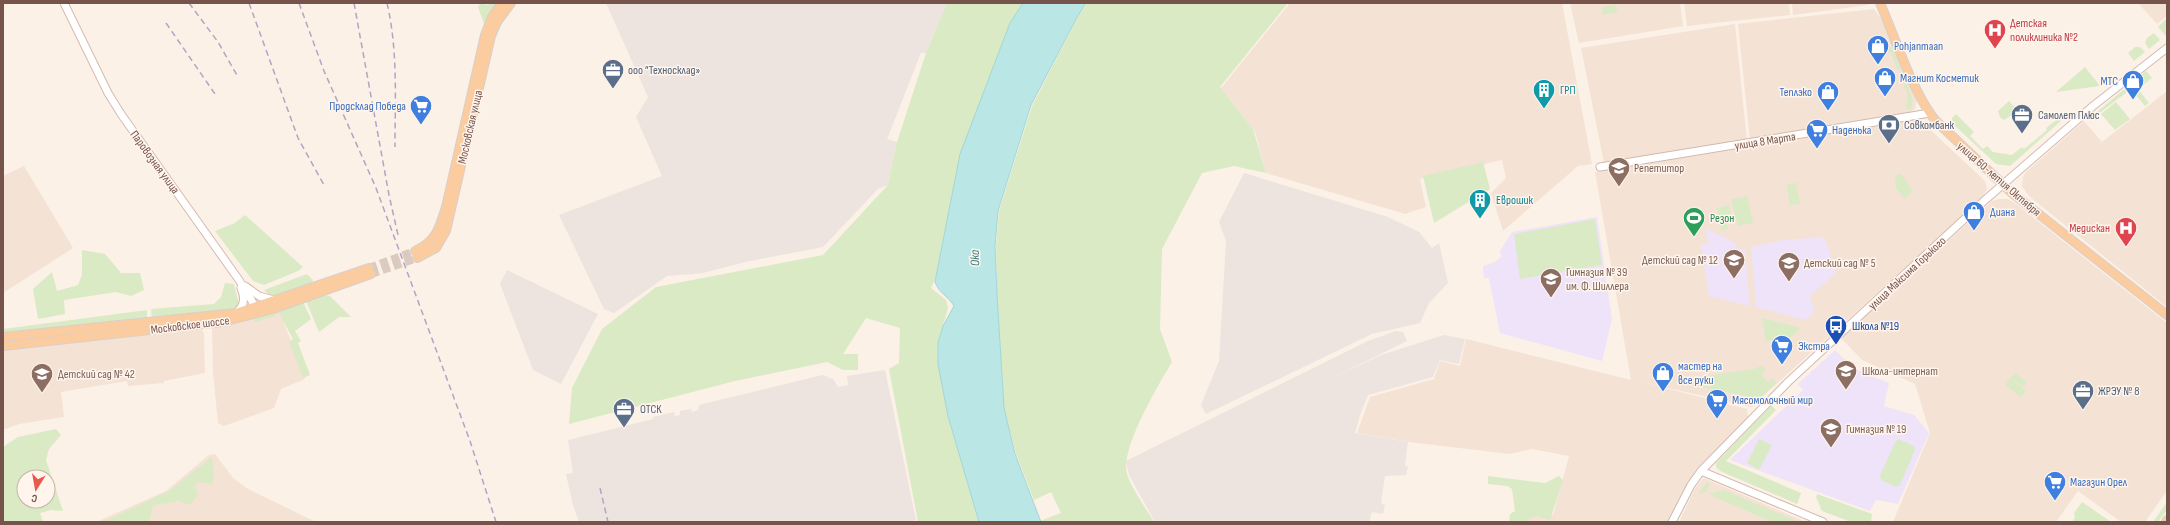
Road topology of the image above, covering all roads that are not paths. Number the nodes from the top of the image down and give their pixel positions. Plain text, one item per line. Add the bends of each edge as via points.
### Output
1 (64, 3) edge
2 (502, 3) edge
3 (511, 3) edge
4 (1880, 3) edge
5 (2167, 48) edge
6 (1930, 113) junction
7 (1600, 167) dead end
8 (2002, 184) junction
9 (429, 249) junction
10 (416, 254) tunnel mouth
11 (239, 280) junction
12 (280, 299) junction
13 (258, 310) junction
14 (236, 313) junction
15 (2167, 315) edge
16 (3, 337) edge
17 (3, 346) edge
18 (1701, 471) junction
19 (1672, 522) edge
20 (1823, 522) edge

1 - 11 main road, Паровозная улица via 121,114
2 - 9 main road, Московская улица via 485,35 446,207
3 - 9 main road, Московская улица via 497,22 491,36 446,231 440,244
4 - 6 main road, улица 60-летия Октября via 1918,92
5 - 8 main road, улица Максима Горького via 2093,106
6 - 7 main road, улица 8 Марта
6 - 8 main road, улица 60-летия Октября via 1952,138
8 - 15 main road, улица 60-летия Октября
8 - 18 main road, улица Максима Горького via 1788,382
9 - 10 main road
11 - 12 main road via 258,296
11 - 13 main road, Паровозная улица
11 - 14 main road via 244,300 241,309
12 - 13 main road, Московское шоссе
12 - 13 main road, Московское шоссе via 370,271
13 - 14 main road, Московское шоссе
13 - 17 main road, Московское шоссе via 206,325
14 - 16 main road, Московское шоссе
18 - 19 main road, улица Максима Горького
18 - 20 main road

